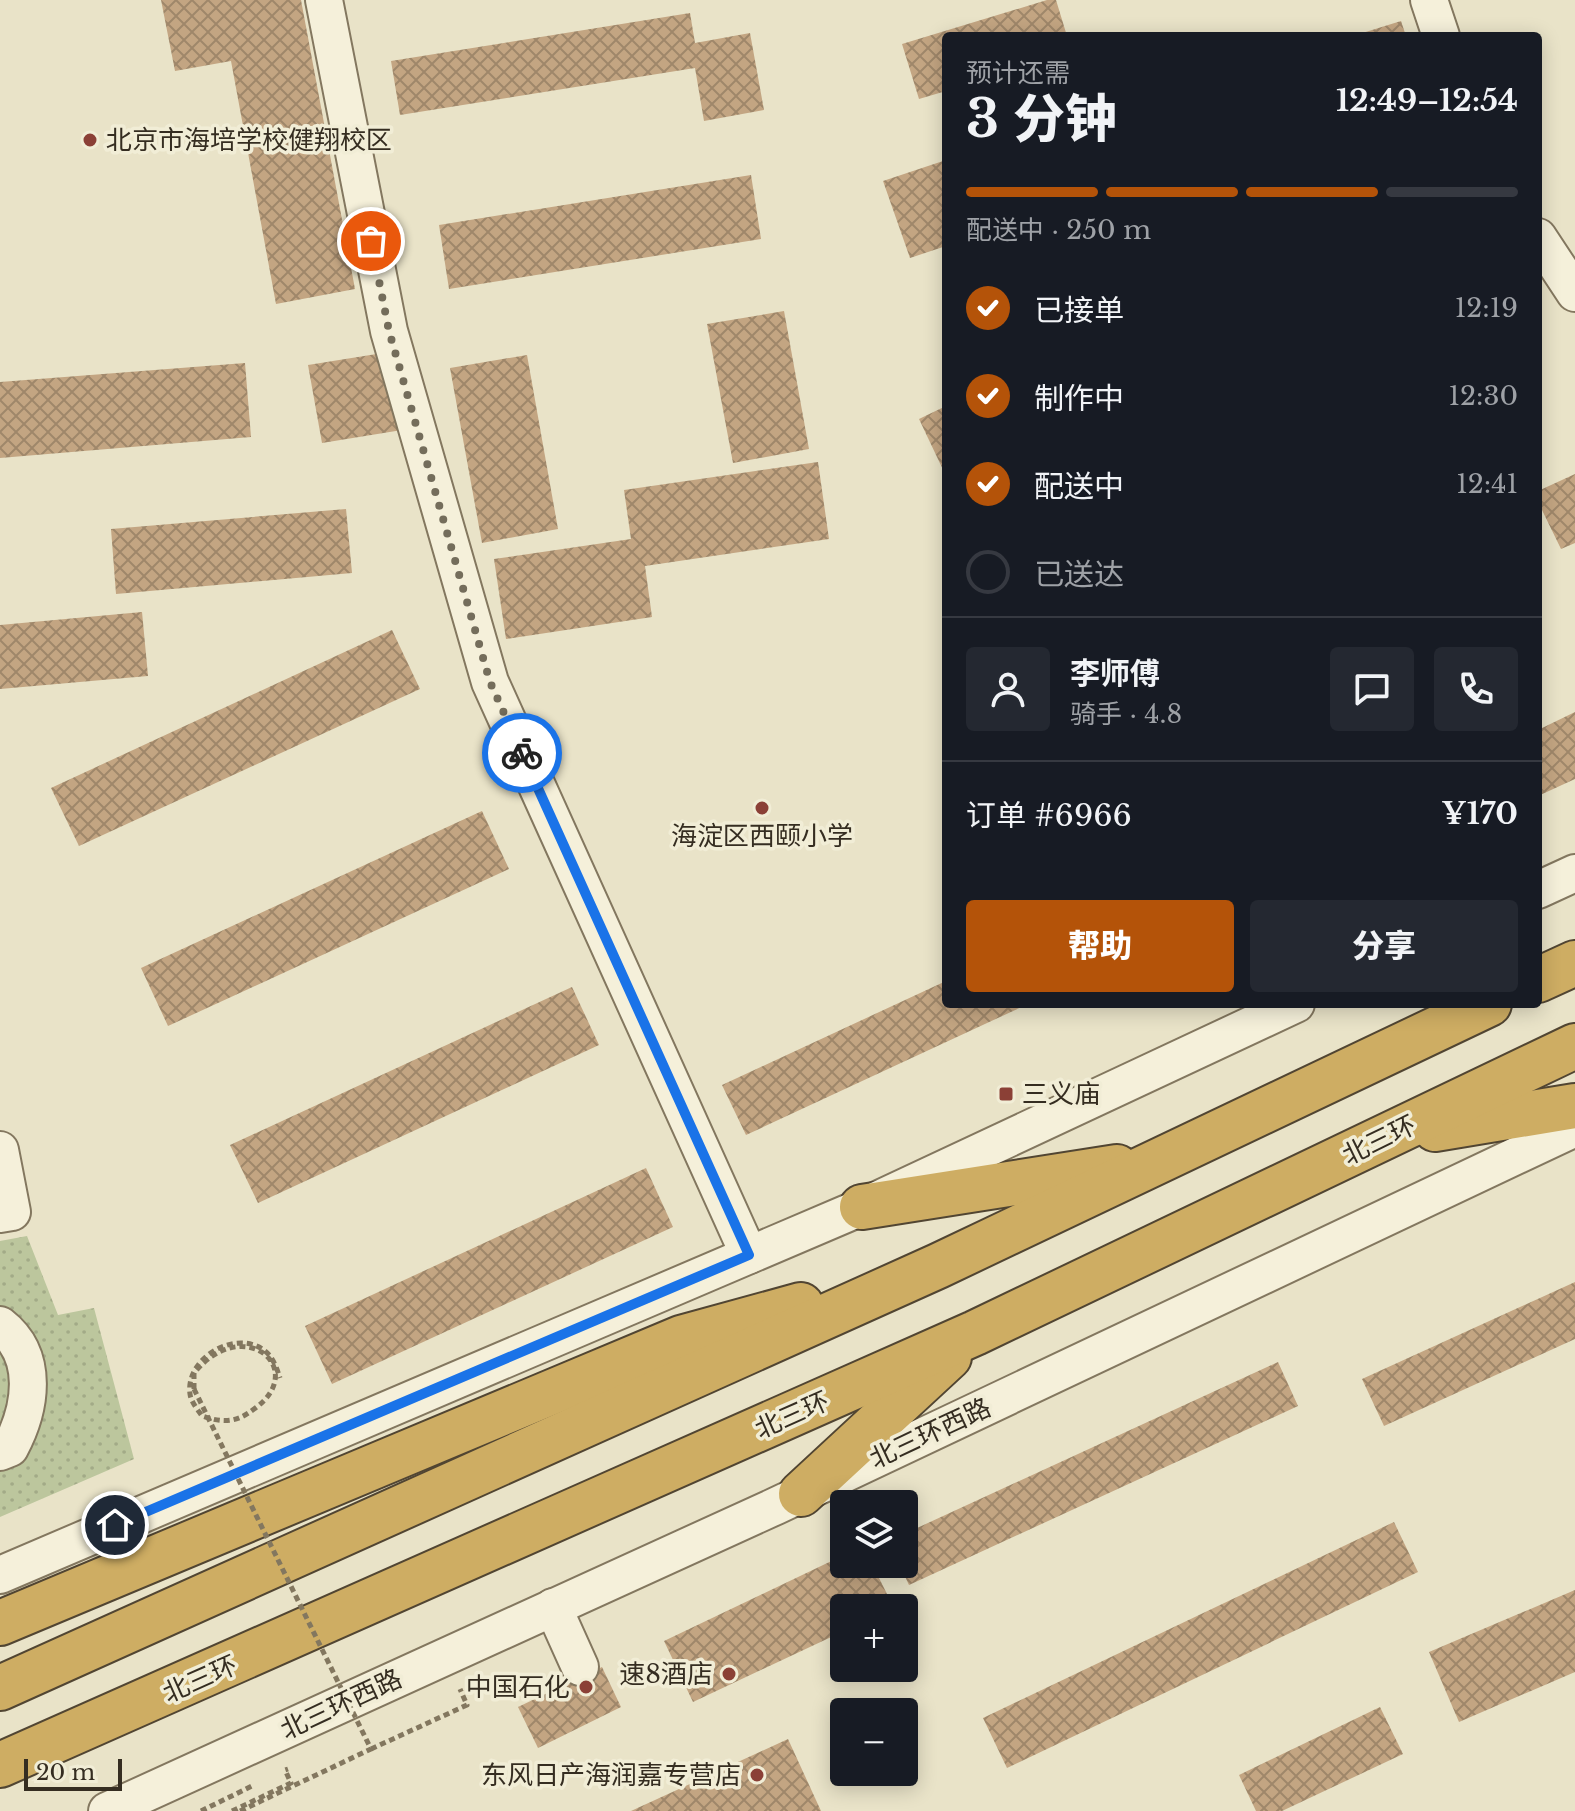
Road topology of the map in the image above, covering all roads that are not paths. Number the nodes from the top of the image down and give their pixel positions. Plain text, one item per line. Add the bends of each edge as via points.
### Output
1 (324, 0) edge
2 (1429, 0) edge
3 (1440, 32) edge
4 (1542, 243) edge
5 (1575, 293) edge
6 (1575, 873) edge
7 (1542, 888) edge
8 (1287, 1008) edge
9 (1481, 1008) edge
10 (1575, 1046) edge
11 (1575, 1106) edge
12 (1575, 1128) edge
13 (1385, 1137) junction
14 (0, 1150) edge
15 (1167, 1160) junction
16 (862, 1207) junction
17 (6, 1213) edge
18 (749, 1255) junction
19 (938, 1266) junction
20 (0, 1325) edge
21 (975, 1333) junction
22 (0, 1452) edge
23 (801, 1494) junction
24 (0, 1575) edge
25 (553, 1607) junction
26 (0, 1623) edge
27 (580, 1667) dead end
28 (0, 1688) edge
29 (0, 1765) edge
30 (107, 1811) edge

1 - 18 street via 389,331 490,682
2 - 3 street
4 - 5 street
6 - 7 street
8 - 16 street
9 - 15 highway
10 - 13 highway, 北三环
11 - 13 highway
12 - 23 street, 北三环西路
13 - 21 highway, 北三环
14 - 17 street
15 - 16 highway
15 - 19 highway
16 - 18 street
18 - 24 street
19 - 26 highway via 681,1338
19 - 28 highway
20 - 22 street via 22,1349 28,1377 20,1429 10,1448
21 - 23 highway
21 - 29 highway, 北三环
23 - 25 street, 北三环西路
25 - 27 street
25 - 30 street, 北三环西路

